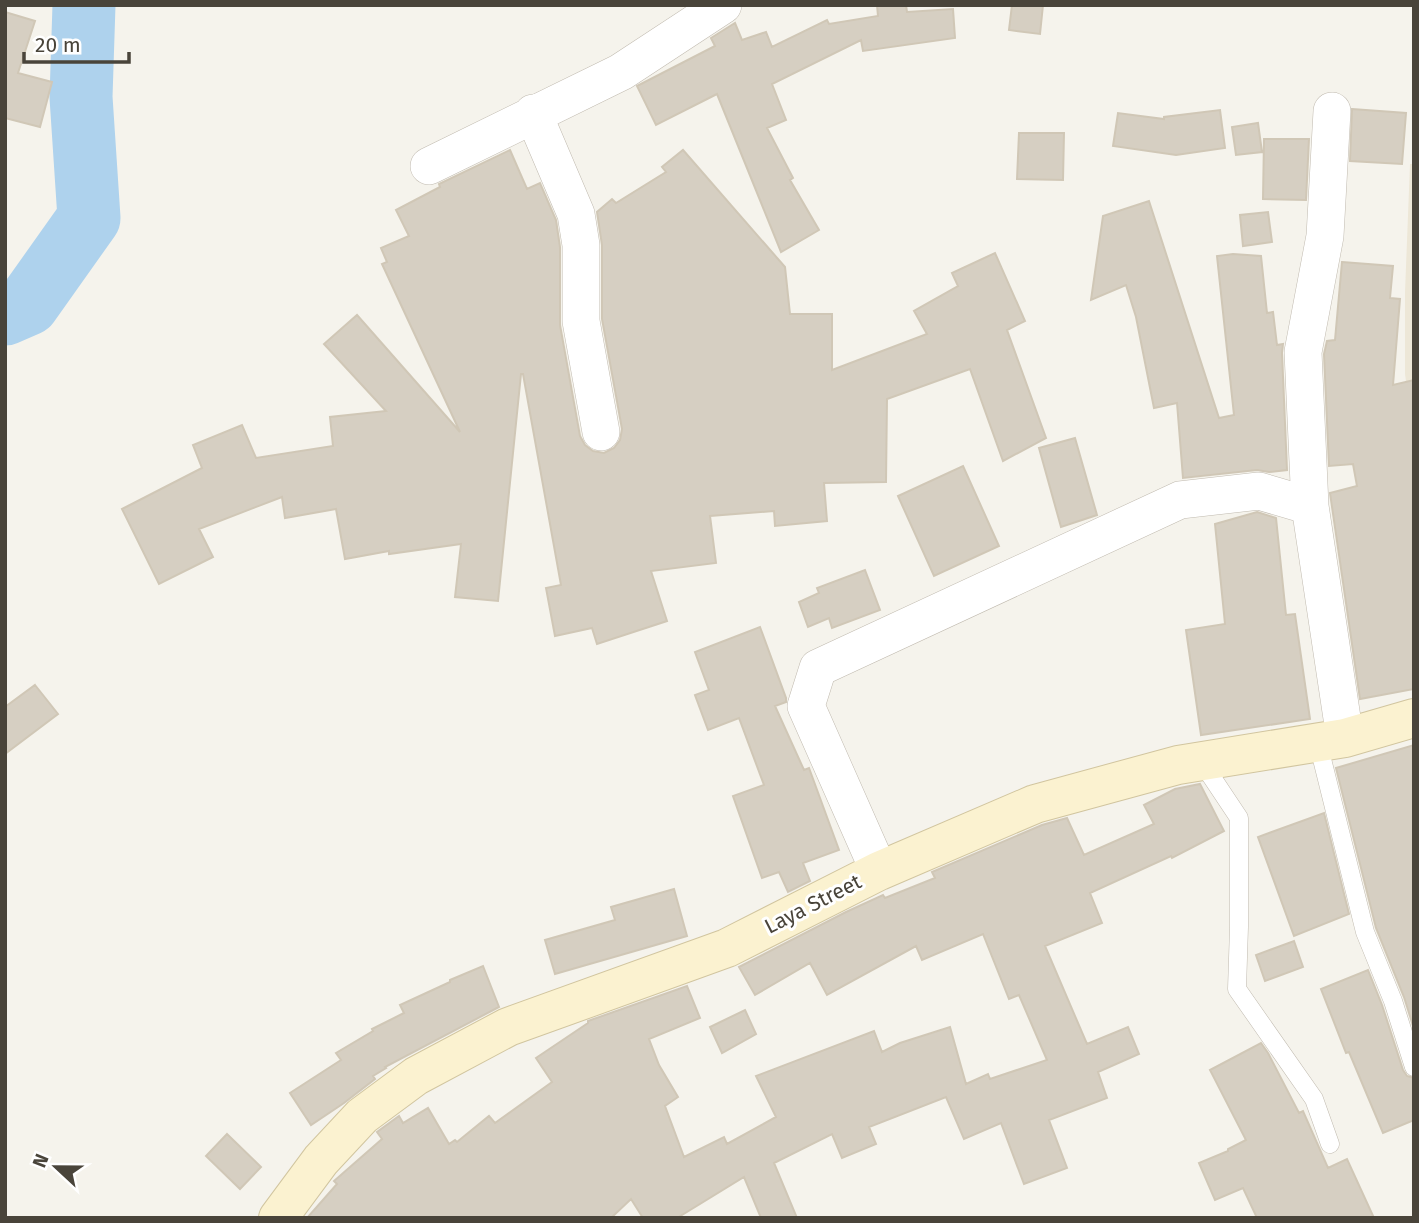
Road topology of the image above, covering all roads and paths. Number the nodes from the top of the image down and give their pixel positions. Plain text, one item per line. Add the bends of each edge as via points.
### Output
1 (723, 5) edge
2 (1332, 111) dead end
3 (533, 113) junction
4 (429, 166) dead end
5 (601, 432) dead end
6 (1310, 506) junction
7 (1414, 718) edge
8 (1332, 740) junction
9 (1201, 761) junction
10 (879, 871) junction
11 (1414, 1067) edge
12 (1330, 1144) dead end
13 (278, 1218) edge

1 - 3 street via 621,72
2 - 6 street via 1325,236 1303,352
3 - 4 street
3 - 5 street via 576,214 581,245 581,321
6 - 8 street
6 - 10 street via 1259,491 1180,500 818,668 806,706
7 - 8 street, Laya Street
8 - 9 street, Laya Street
8 - 11 lane via 1365,932
9 - 10 street, Laya Street via 1035,804
9 - 12 lane via 1239,818 1237,989 1314,1099
10 - 13 street, Laya Street via 727,948 508,1027 416,1076 362,1116 321,1160

